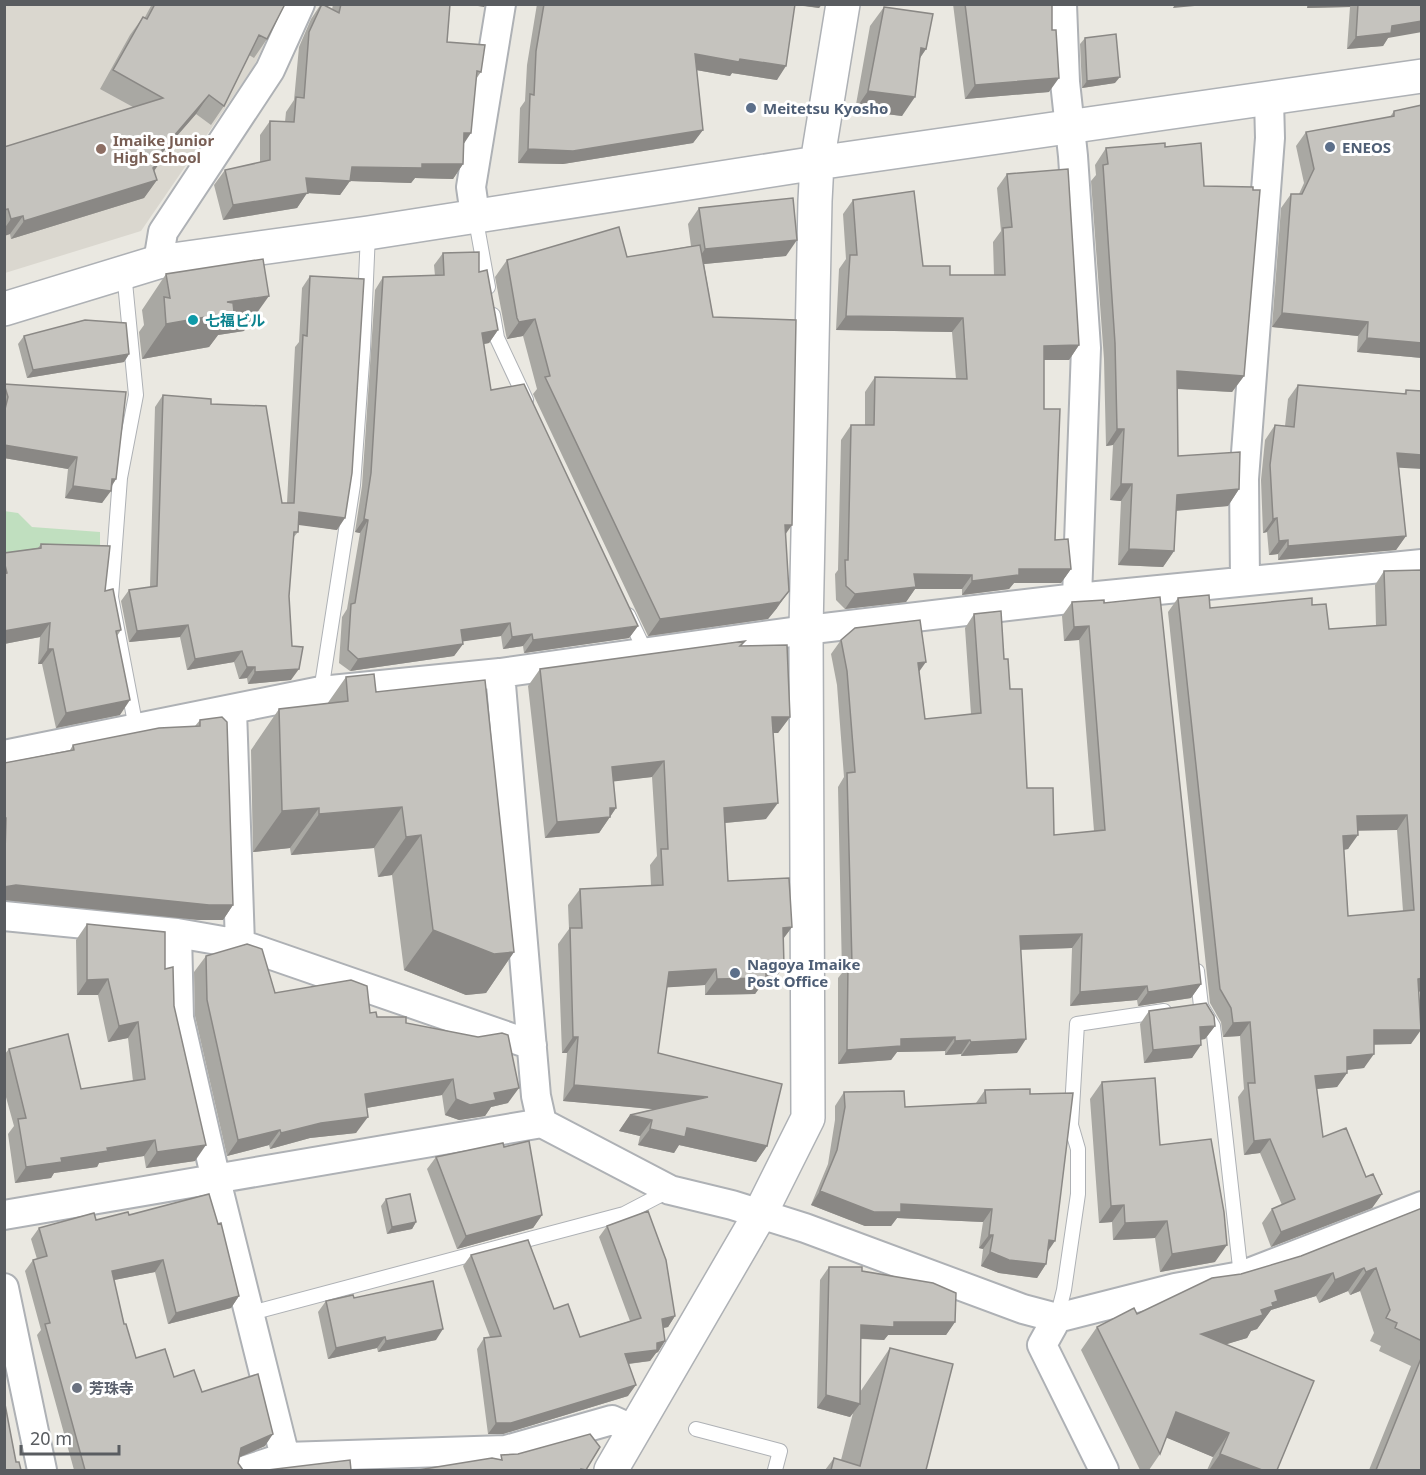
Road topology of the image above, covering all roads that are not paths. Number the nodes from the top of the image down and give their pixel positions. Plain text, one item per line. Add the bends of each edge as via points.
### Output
1 (300, 4) edge
2 (501, 4) edge
3 (843, 4) edge
4 (1062, 4) edge
5 (1422, 76) edge
6 (1269, 99) junction
7 (1071, 128) junction
8 (817, 163) junction
9 (475, 215) junction
10 (368, 233) junction
11 (158, 262) junction
12 (124, 272) junction
13 (4, 309) edge
14 (533, 414) edge
15 (1422, 564) edge
16 (1245, 580) junction
17 (619, 597) edge
18 (1077, 598) junction
19 (806, 630) junction
20 (645, 651) junction
21 (500, 673) junction
22 (321, 691) junction
23 (232, 710) junction
24 (136, 728) junction
25 (4, 755) edge
26 (4, 916) edge
27 (177, 933) junction
28 (240, 944) junction
29 (1196, 958) edge
30 (1190, 1007) junction
31 (532, 1046) junction
32 (542, 1124) junction
33 (216, 1180) junction
34 (670, 1190) junction
35 (1422, 1206) edge
36 (760, 1214) junction
37 (4, 1215) edge
38 (1241, 1276) junction
39 (4, 1288) edge
40 (251, 1313) junction
41 (1057, 1318) junction
42 (696, 1429) dead end
43 (634, 1430) junction
44 (285, 1457) junction
45 (42, 1470) edge
46 (246, 1470) edge
47 (611, 1470) edge
48 (775, 1470) edge
49 (1104, 1470) edge

1 - 11 street via 270,70 163,232
2 - 9 street via 471,187
3 - 8 street
4 - 7 street
5 - 6 street
6 - 7 street
6 - 16 street via 1270,138 1244,479
7 - 8 street
7 - 18 street via 1086,348
8 - 9 street
8 - 19 street
9 - 10 street
9 - 14 lane via 497,338
10 - 11 street
10 - 22 lane via 353,485
11 - 12 street
12 - 13 street
12 - 24 lane via 135,395 120,478 111,597
15 - 16 street
16 - 18 street via 1158,597
17 - 20 lane
18 - 19 street
19 - 20 street
19 - 36 street via 808,1118
20 - 21 street
21 - 22 street
21 - 31 street
22 - 23 street
23 - 24 street
23 - 28 street
24 - 25 street
26 - 27 street
27 - 28 street
27 - 33 street via 179,1018
28 - 31 street
29 - 30 lane
30 - 38 lane via 1213,1026
30 - 41 lane via 1077,1024 1071,1125 1078,1149 1078,1194
31 - 32 street
32 - 33 street
32 - 34 street
33 - 37 street
33 - 40 street
34 - 36 street
34 - 40 lane via 624,1214
35 - 38 street
36 - 41 street
36 - 43 street
38 - 41 street
39 - 45 street
40 - 44 street
41 - 49 street via 1042,1345
42 - 48 lane via 780,1451
43 - 44 street via 612,1419 506,1450
43 - 47 street
44 - 46 street

